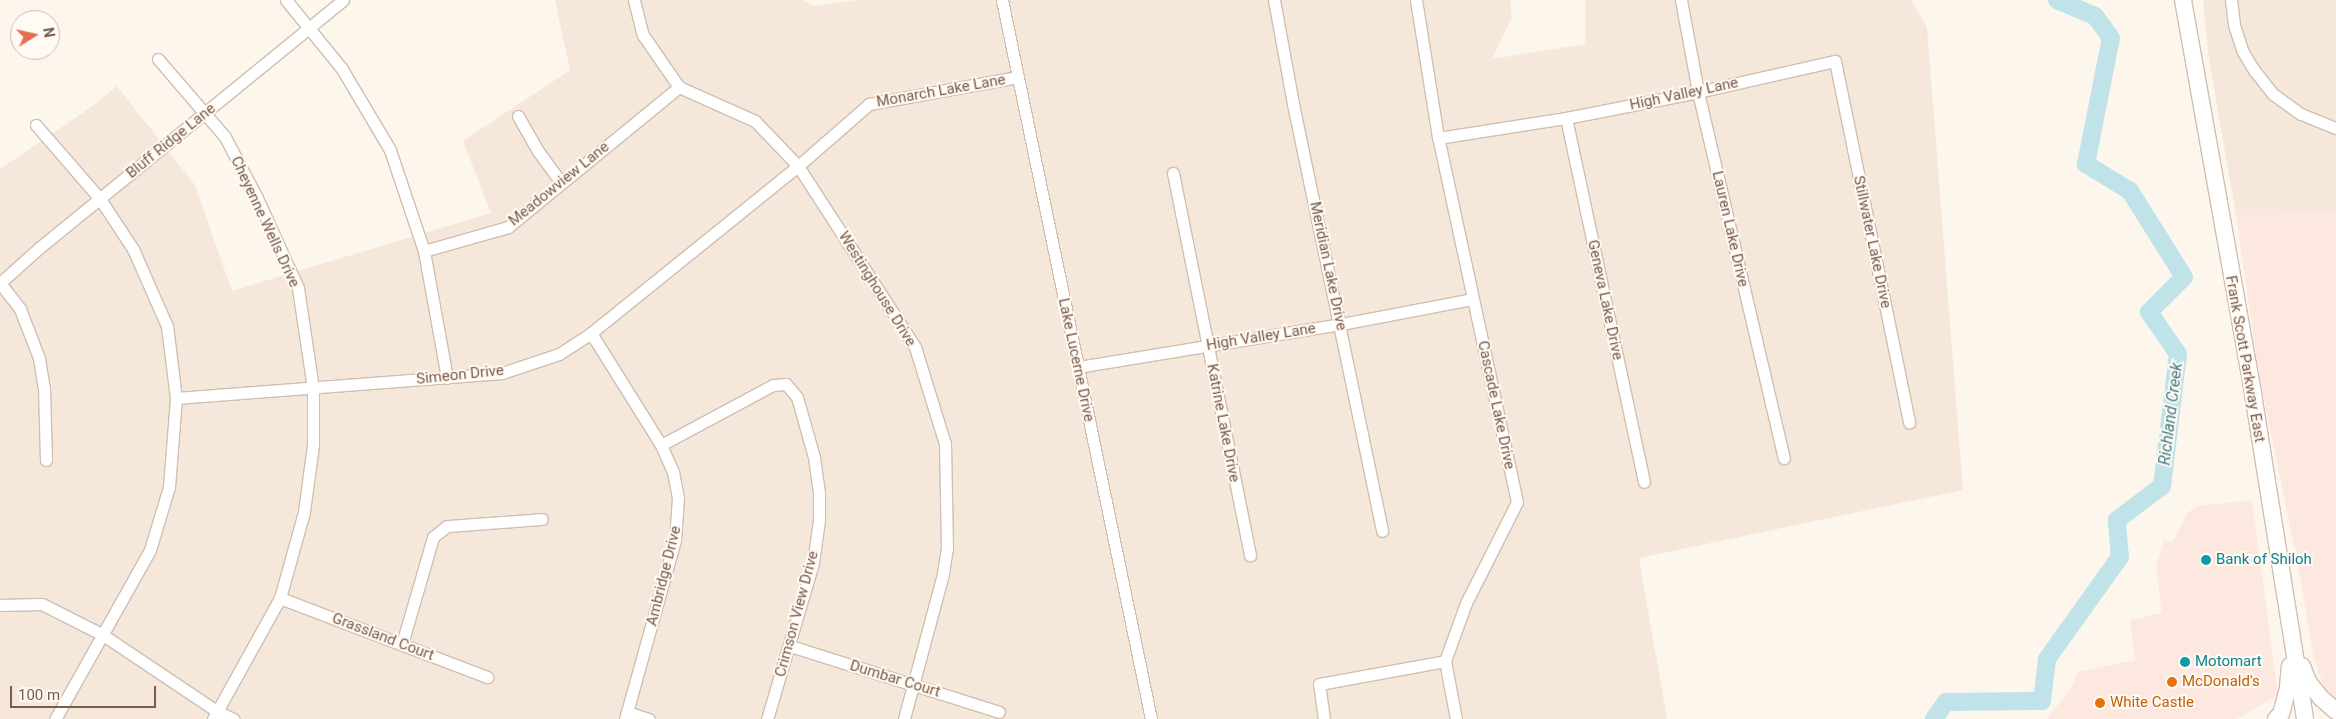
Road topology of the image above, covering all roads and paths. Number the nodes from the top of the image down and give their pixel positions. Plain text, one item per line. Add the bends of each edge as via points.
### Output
1 (286, 0) edge
2 (343, 0) edge
3 (634, 0) edge
4 (1002, 0) edge
5 (1274, 0) edge
6 (1416, 0) edge
7 (1681, 0) edge
8 (2183, 0) edge
9 (2231, 0) edge
10 (309, 28) junction
11 (158, 59) dead end
12 (1835, 61) joint
13 (1018, 77) junction
14 (678, 87) junction
15 (1698, 92) junction
16 (205, 113) junction
17 (518, 116) dead end
18 (1566, 118) junction
19 (36, 126) dead end
20 (2336, 128) edge
21 (1438, 138) junction
22 (798, 166) junction
23 (1173, 173) dead end
24 (561, 183) junction
25 (100, 199) junction
26 (424, 251) junction
27 (0, 283) edge
28 (1472, 299) junction
29 (1341, 324) junction
30 (591, 332) junction
31 (1208, 344) junction
32 (1078, 368) junction
33 (447, 378) junction
34 (313, 388) junction
35 (176, 398) junction
36 (1909, 422) dead end
37 (661, 445) junction
38 (1784, 458) dead end
39 (46, 460) dead end
40 (1644, 482) dead end
41 (542, 519) dead end
42 (1382, 531) dead end
43 (1250, 555) dead end
44 (280, 598) junction
45 (0, 605) edge
46 (103, 635) junction
47 (2292, 642) junction
48 (402, 644) junction
49 (790, 646) junction
50 (1445, 661) junction
51 (487, 678) dead end
52 (914, 686) junction
53 (2336, 711) edge
54 (999, 712) dead end
55 (216, 716) edge
56 (626, 716) edge
57 (55, 719) edge
58 (234, 719) edge
59 (649, 719) edge
60 (767, 719) edge
61 (904, 719) edge
62 (1151, 719) edge
63 (1324, 719) edge
64 (1456, 719) edge
65 (2276, 719) edge
66 (2305, 719) edge

1 - 10 street
2 - 10 street, Bluff Ridge Lane
3 - 14 street via 643,35
4 - 13 street, Lake Lucerne Drive
5 - 29 street, Meridian Lake Drive
6 - 21 street, Cascade Lake Drive
7 - 15 street, Lauren Lake Drive
8 - 47 main road, Frank Scott Parkway East via 2253,394
9 - 20 street via 2234,25 2243,52 2268,88 2301,114
10 - 16 street, Bluff Ridge Lane
10 - 26 street via 342,70 390,150
11 - 16 street, Cheyenne Wells Drive
12 - 15 street, High Valley Lane
12 - 36 street, Stillwater Lake Drive
13 - 22 street, Monarch Lake Lane via 869,104
13 - 32 street, Lake Lucerne Drive
14 - 22 street, Westinghouse Drive via 754,121
14 - 24 street, Meadowview Lane
15 - 18 street, High Valley Lane
15 - 38 street, Lauren Lake Drive
16 - 25 street, Bluff Ridge Lane
16 - 34 street, Cheyenne Wells Drive via 225,137 298,288
17 - 24 street
18 - 21 street, High Valley Lane
18 - 40 street, Geneva Lake Drive
19 - 25 street
21 - 28 street, Cascade Lake Drive
22 - 30 street, Simeon Drive
22 - 52 street, Westinghouse Drive via 915,347 944,444 947,548
23 - 31 street, Katrine Lake Drive
24 - 26 street, Meadowview Lane via 508,228
25 - 27 street, Bluff Ridge Lane
25 - 35 street via 133,249 166,326
26 - 33 street
27 - 39 street via 20,309 39,358 44,388
28 - 29 street, High Valley Lane
28 - 50 street, Cascade Lake Drive via 1517,502 1466,603
29 - 31 street, High Valley Lane
29 - 42 street, Meridian Lake Drive
30 - 33 street, Simeon Drive via 560,354 502,373
30 - 37 street, Ambridge Drive
31 - 32 street, High Valley Lane
31 - 43 street, Katrine Lake Drive
32 - 62 street, Lake Lucerne Drive
33 - 34 street, Simeon Drive
34 - 35 street, Simeon Drive
34 - 44 street, Cheyenne Wells Drive via 313,445 304,512
35 - 46 street via 169,487 150,550
37 - 49 street, Crimson View Drive via 772,385 786,384 797,397 814,457 819,520 814,563
37 - 56 street, Ambridge Drive via 675,478 678,525
41 - 48 street via 447,526 432,537
44 - 48 street, Grassland Court
44 - 55 street, Cheyenne Wells Drive
45 - 46 street via 42,604
46 - 55 street
46 - 57 street
47 - 53 main road via 2309,683
47 - 65 main road via 2288,687 2281,714
47 - 66 main road, Frank Scott Parkway East
48 - 51 street, Grassland Court
49 - 52 street, Dumbar Court
49 - 60 street, Crimson View Drive
50 - 63 street via 1318,684
50 - 64 street
52 - 54 street, Dumbar Court
52 - 61 street, Westinghouse Drive
55 - 58 street
56 - 59 street

